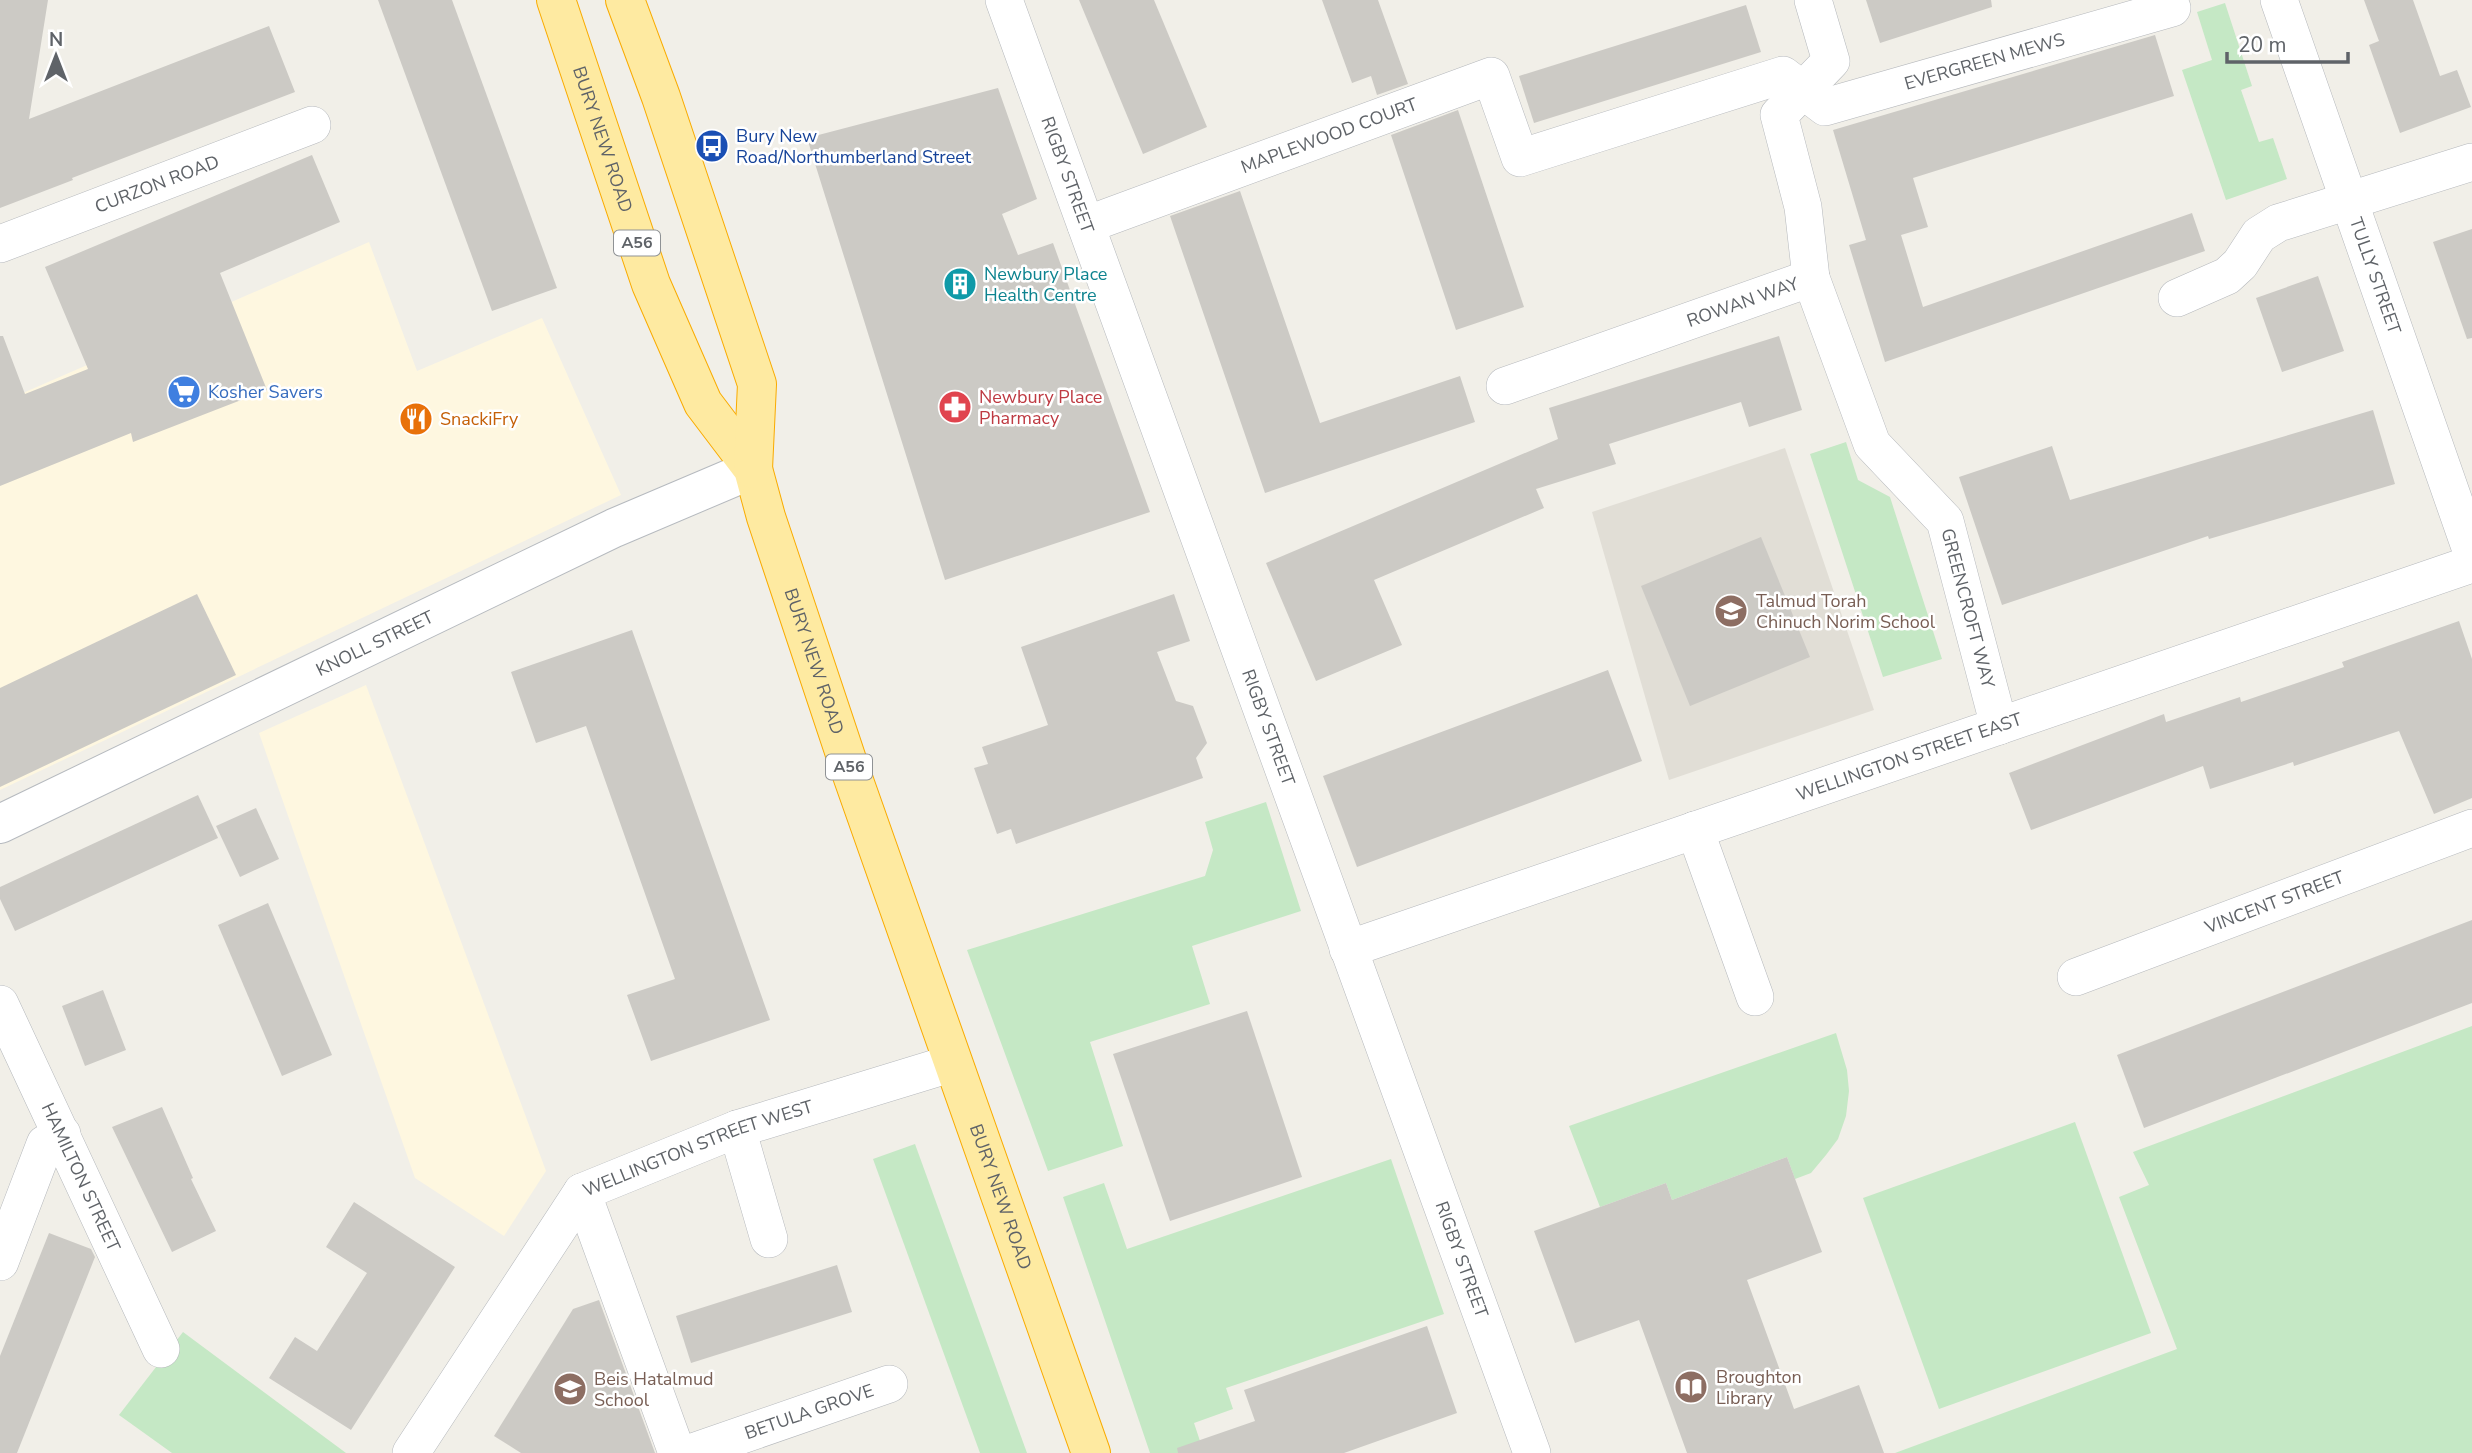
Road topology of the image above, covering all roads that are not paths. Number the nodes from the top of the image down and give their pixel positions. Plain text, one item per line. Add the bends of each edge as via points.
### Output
1 (556, 0) edge
2 (625, 0) edge
3 (1004, 0) edge
4 (1813, 0) edge
5 (2279, 0) edge
6 (2172, 8) dead end
7 (1802, 90) junction
8 (312, 125) dead end
9 (2472, 162) edge
10 (2349, 202) junction
11 (1086, 225) junction
12 (0, 244) edge
13 (1811, 278) junction
14 (2177, 298) dead end
15 (1505, 386) dead end
16 (754, 469) junction
17 (2472, 553) edge
18 (2472, 564) edge
19 (1999, 726) junction
20 (0, 824) edge
21 (2472, 828) edge
22 (1695, 830) junction
23 (1348, 949) junction
24 (2076, 977) dead end
25 (1755, 998) dead end
26 (0, 1004) edge
27 (953, 1063) junction
28 (737, 1129) junction
29 (62, 1134) junction
30 (582, 1192) junction
31 (769, 1239) dead end
32 (0, 1262) edge
33 (161, 1349) dead end
34 (889, 1384) dead end
35 (411, 1453) edge
36 (677, 1453) edge
37 (690, 1453) edge
38 (1091, 1453) edge
39 (1532, 1453) edge

1 - 16 highway, BURY NEW ROAD / A56 via 651,285 703,403
2 - 16 highway, A56 via 757,384
3 - 11 street, RIGBY STREET
4 - 7 street, ROWAN WAY via 1830,61
5 - 10 street, TULLY STREET
6 - 7 street, EVERGREEN MEWS via 1825,107
7 - 11 street, MAPLEWOOD COURT via 1783,75 1520,159 1491,76
7 - 13 street, ROWAN WAY via 1779,115 1803,207
8 - 12 street, CURZON ROAD
9 - 10 street
10 - 14 street via 2278,223 2259,235 2227,276
10 - 17 street, TULLY STREET
11 - 23 street, RIGBY STREET
13 - 15 street, ROWAN WAY
13 - 19 street, GREENCROFT WAY via 1872,443 1945,521
16 - 20 main road, KNOLL STREET via 601,534
16 - 27 highway, BURY NEW ROAD / A56 via 849,765
18 - 19 street, WELLINGTON STREET EAST
19 - 22 street, WELLINGTON STREET EAST
21 - 24 street, VINCENT STREET
22 - 23 street, WELLINGTON STREET EAST
22 - 25 street
23 - 39 street, RIGBY STREET
26 - 29 street, HAMILTON STREET
27 - 28 street, WELLINGTON STREET WEST
27 - 38 highway, BURY NEW ROAD / A56
28 - 30 street, WELLINGTON STREET WEST
28 - 31 street
29 - 32 street via 45,1144
29 - 33 street, HAMILTON STREET
30 - 35 street, WELLINGTON STREET WEST
30 - 36 street
34 - 37 street, BETULA GROVE

